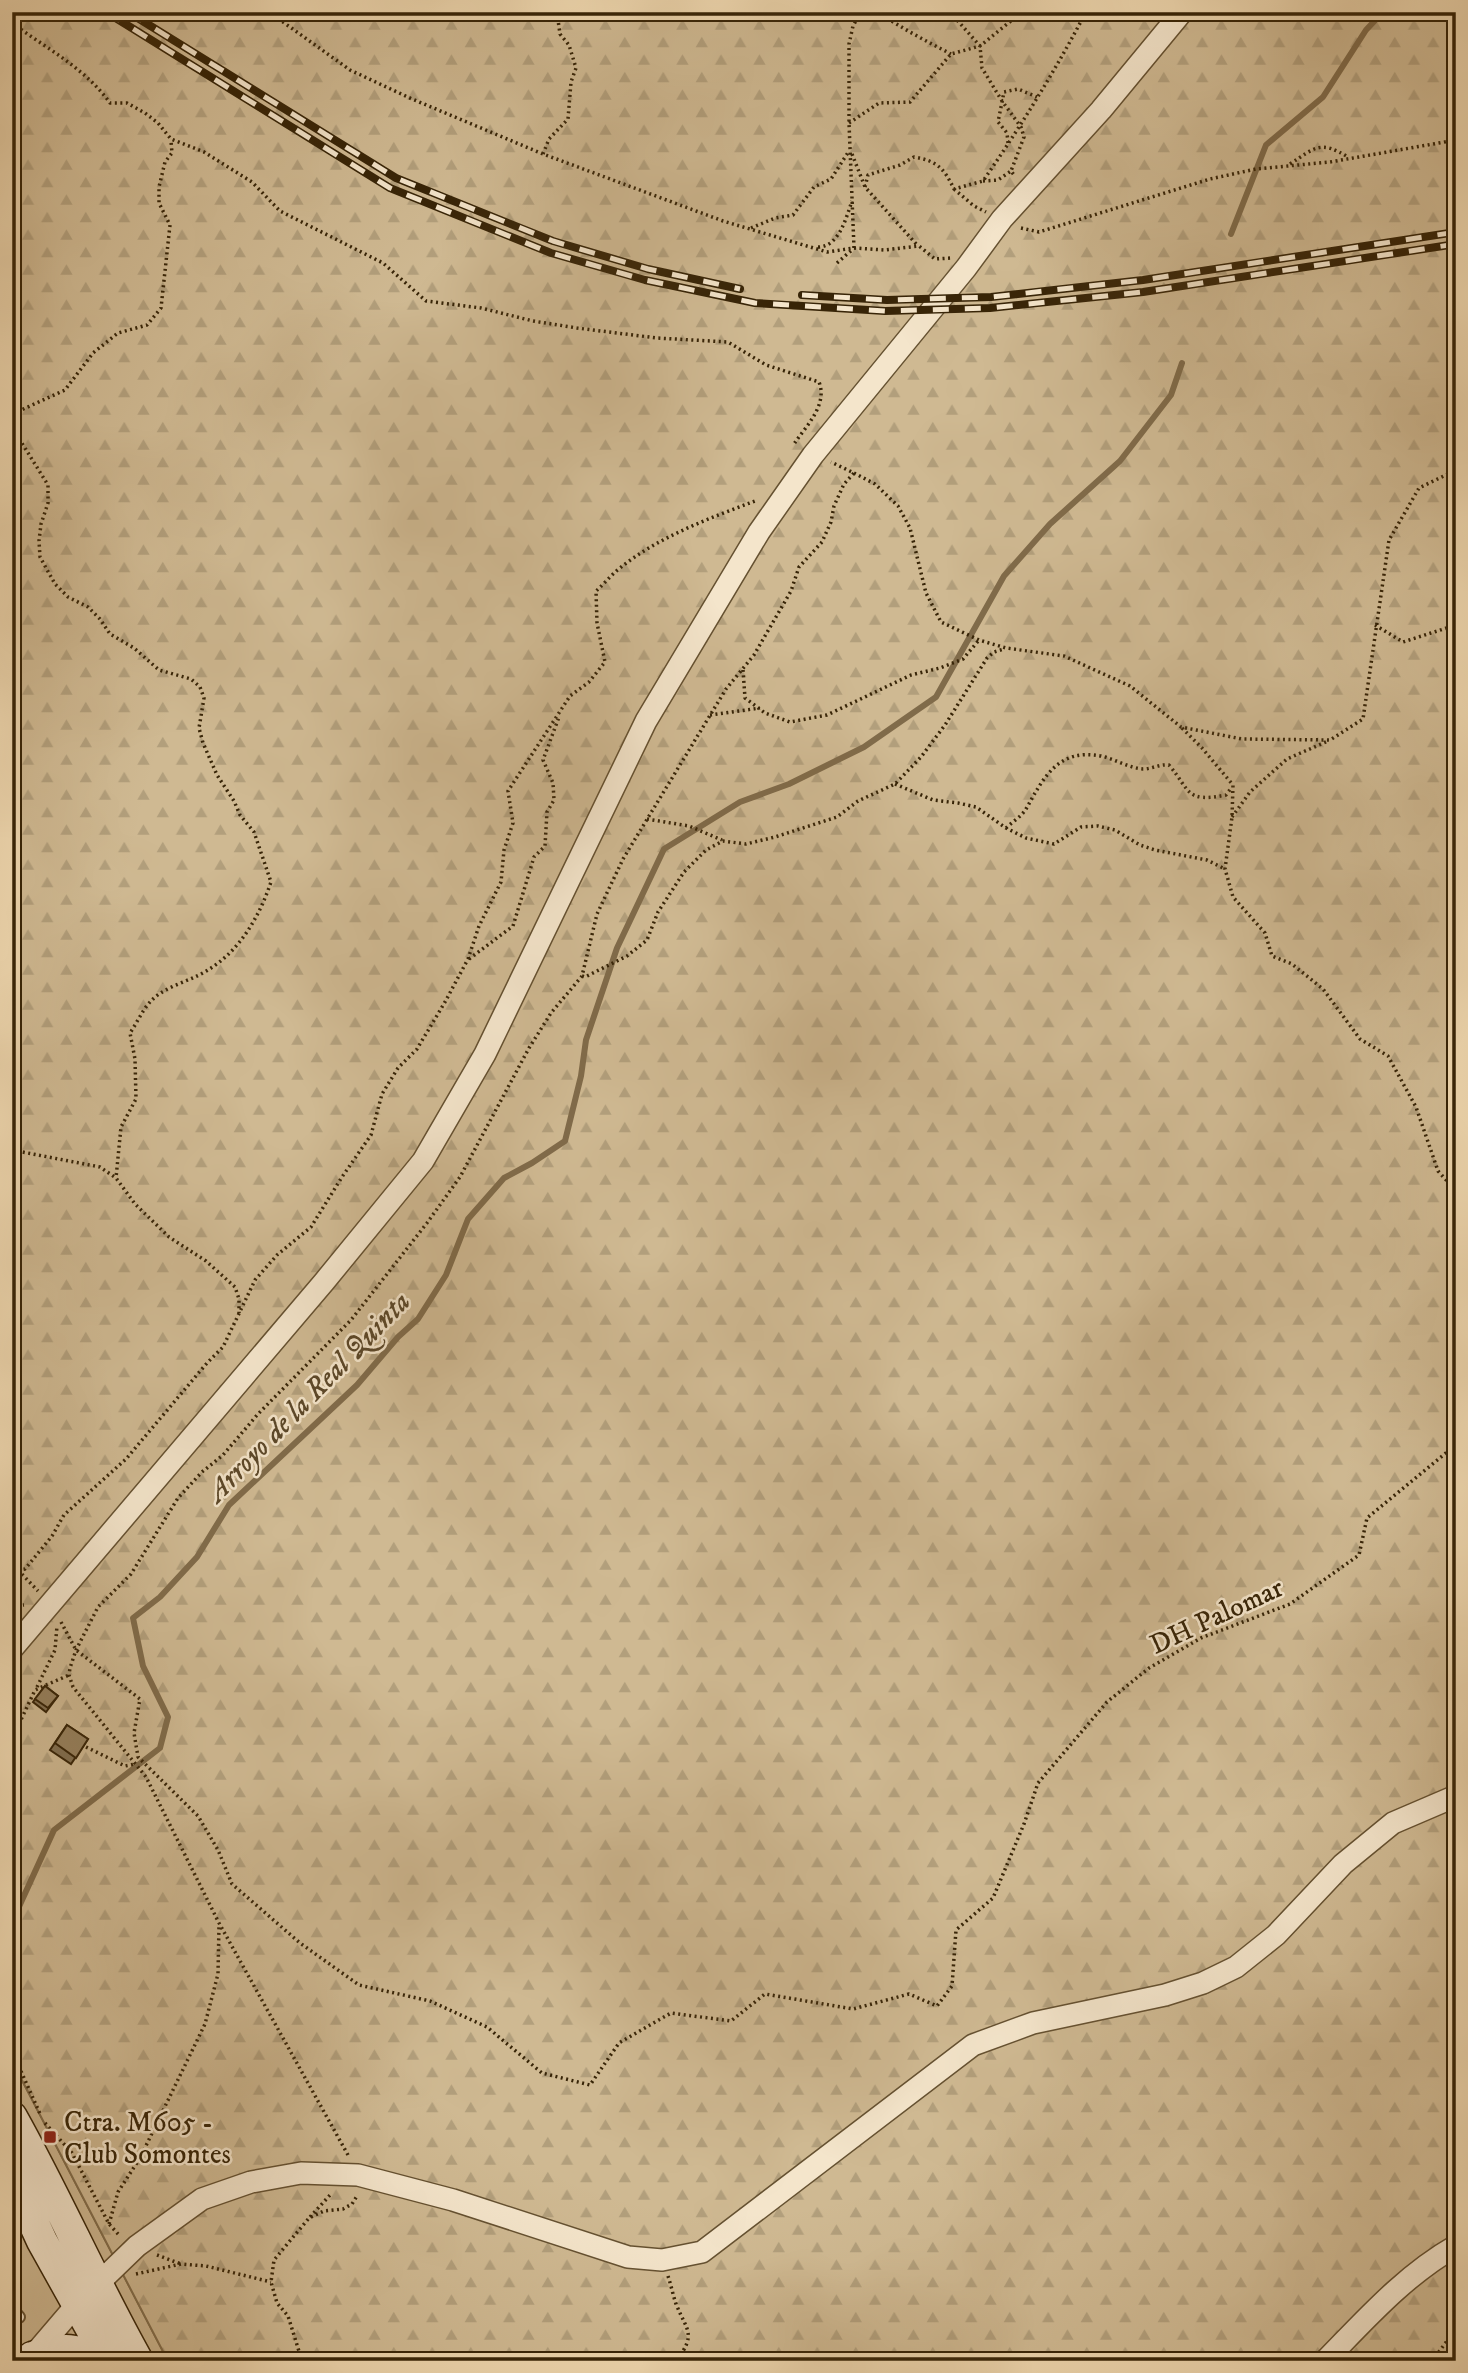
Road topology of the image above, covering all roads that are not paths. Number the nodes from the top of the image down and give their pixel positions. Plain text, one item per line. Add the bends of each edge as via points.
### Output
1 (1182, 12) edge
2 (12, 1649) edge
3 (1456, 1796) edge
4 (12, 2117) edge
5 (12, 2176) edge
6 (1456, 2246) edge
7 (97, 2285) junction
8 (31, 2359) edge
9 (95, 2361) edge
10 (109, 2361) edge
11 (127, 2361) edge
12 (138, 2361) edge
13 (1325, 2361) edge

1 - 2 street via 1101,110 1026,190 1010,223 966,268 813,455 759,533 646,721 485,1054 423,1161
3 - 7 street via 1392,1823 1343,1864 1276,1935 1236,1967 1203,1983 1033,2023 973,2045 702,2252 662,2260 628,2256 358,2175 301,2173 251,2182 202,2199 137,2246
4 - 7 street
5 - 7 street via 42,2241
6 - 13 street via 1429,2261 1390,2295
7 - 8 street
7 - 10 street
7 - 11 street via 101,2313
7 - 12 street
8 - 9 street via 65,2348

